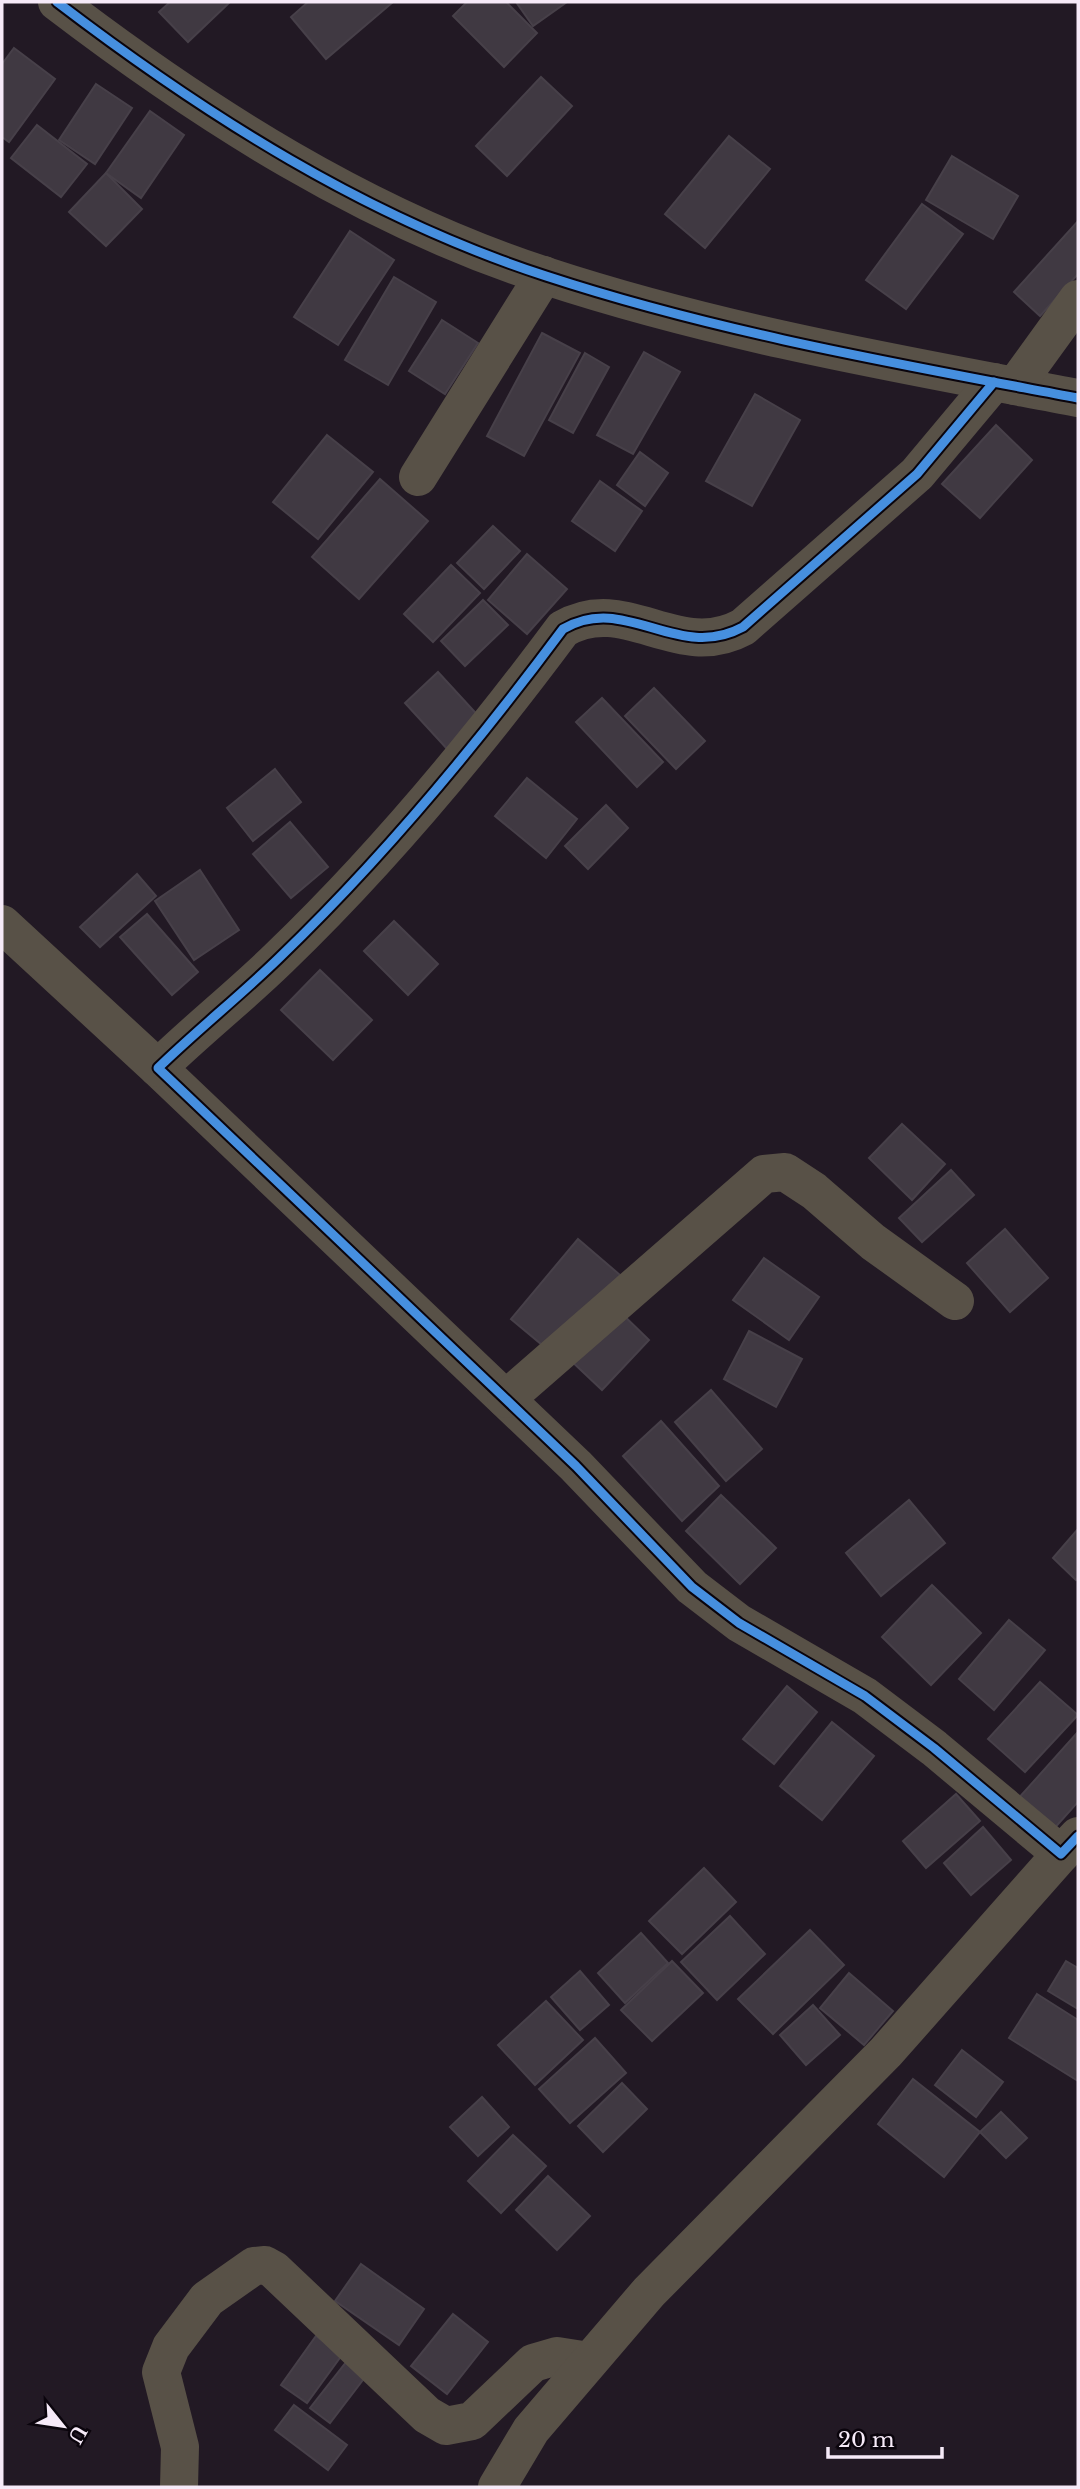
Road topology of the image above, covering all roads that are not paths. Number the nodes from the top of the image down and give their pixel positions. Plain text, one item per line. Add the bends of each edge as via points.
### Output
1 (57, 2) edge
2 (544, 275) junction
3 (1078, 299) edge
4 (1005, 384) junction
5 (1078, 398) edge
6 (418, 477) dead end
7 (2, 924) edge
8 (158, 1068) junction
9 (955, 1301) dead end
10 (506, 1399) junction
11 (1070, 1845) edge
12 (595, 2354) junction
13 (179, 2487) edge
14 (497, 2487) edge

1 - 2 street via 136,62 311,171 457,241
2 - 4 street via 685,317 843,354
2 - 6 street
3 - 4 street
4 - 5 street
4 - 8 street via 917,474 743,627 724,638 701,640 610,617 580,619 563,629 441,787 377,858 279,958
7 - 8 street
8 - 10 street
9 - 10 street via 873,1242 814,1191 785,1172 764,1174
10 - 11 street via 716,1607 865,1696
11 - 12 street via 878,2061 649,2292
12 - 13 street via 533,2363 472,2421 446,2426 427,2416 274,2270 254,2266 207,2300 171,2347 161,2372 180,2447
12 - 14 street via 531,2430

